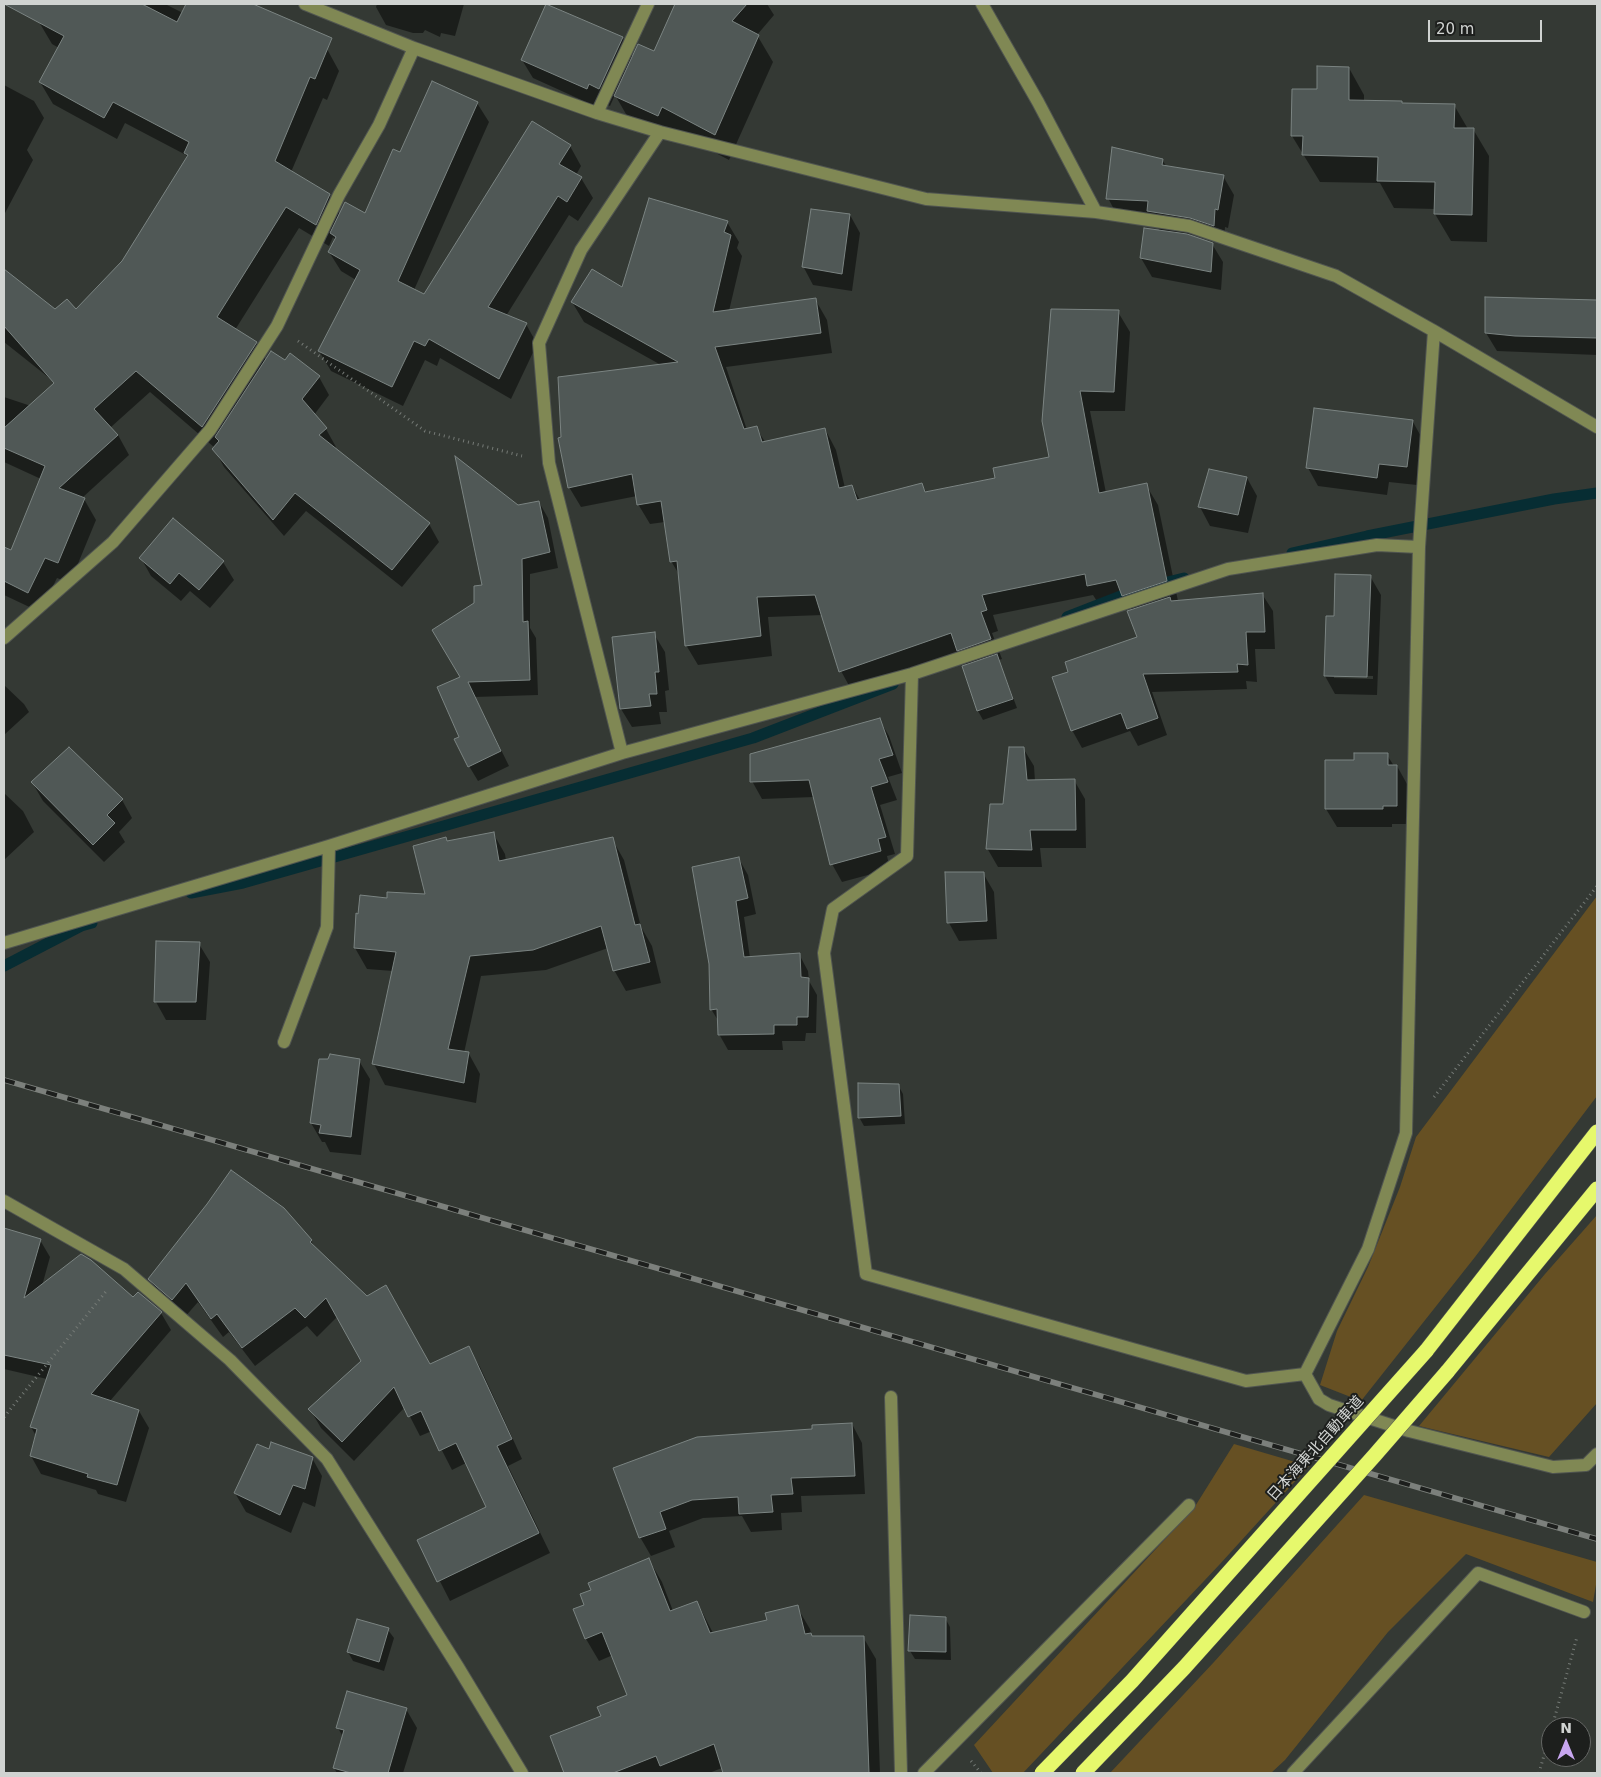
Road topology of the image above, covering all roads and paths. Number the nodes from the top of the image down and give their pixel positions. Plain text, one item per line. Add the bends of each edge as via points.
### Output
1 (305, 4) edge
2 (648, 4) edge
3 (982, 4) edge
4 (414, 48) junction
5 (597, 113) junction
6 (660, 132) junction
7 (1096, 212) junction
8 (277, 326) junction
9 (1434, 331) junction
10 (1597, 427) edge
11 (549, 463) junction
12 (1419, 547) junction
13 (4, 638) edge
14 (912, 674) junction
15 (622, 753) junction
16 (329, 846) junction
17 (1597, 886) edge
18 (4, 943) edge
19 (284, 1042) dead end
20 (1597, 1132) edge
21 (1406, 1134) junction
22 (1597, 1189) edge
23 (4, 1201) edge
24 (124, 1269) junction
25 (1305, 1374) junction
26 (891, 1397) dead end
27 (4, 1417) edge
28 (1597, 1454) edge
29 (1189, 1505) dead end
30 (1584, 1612) joint
31 (1554, 1717) edge
32 (522, 1773) edge
33 (902, 1773) edge
34 (924, 1773) edge
35 (1042, 1773) edge
36 (1083, 1773) edge
37 (1293, 1773) edge

1 - 4 street
2 - 5 street
3 - 7 street
4 - 5 street
4 - 8 street via 379,125 339,195
5 - 6 street
6 - 7 street via 926,199
6 - 11 street via 581,250 540,343
7 - 9 street via 1189,226 1336,276
8 - 11 path via 425,430
8 - 13 street via 210,430 113,542
9 - 10 street
9 - 12 street
11 - 15 street
12 - 14 street via 1377,545 1228,569
12 - 21 street
14 - 15 street
14 - 25 street via 906,856 833,909 824,952 866,1274 1246,1381
15 - 16 street
16 - 18 street
16 - 19 street via 326,927
17 - 21 path
20 - 35 highway, 日本海東北自動車道, bridge via 1426,1351 1132,1681
21 - 25 street via 1368,1249
22 - 36 highway, bridge via 1374,1456 1184,1668
23 - 24 street
24 - 27 path
24 - 32 street via 230,1360 327,1460
25 - 28 street via 1319,1398 1329,1405 1409,1431 1553,1467 1586,1464
26 - 33 street
29 - 34 street
30 - 31 path
30 - 37 street via 1478,1573

